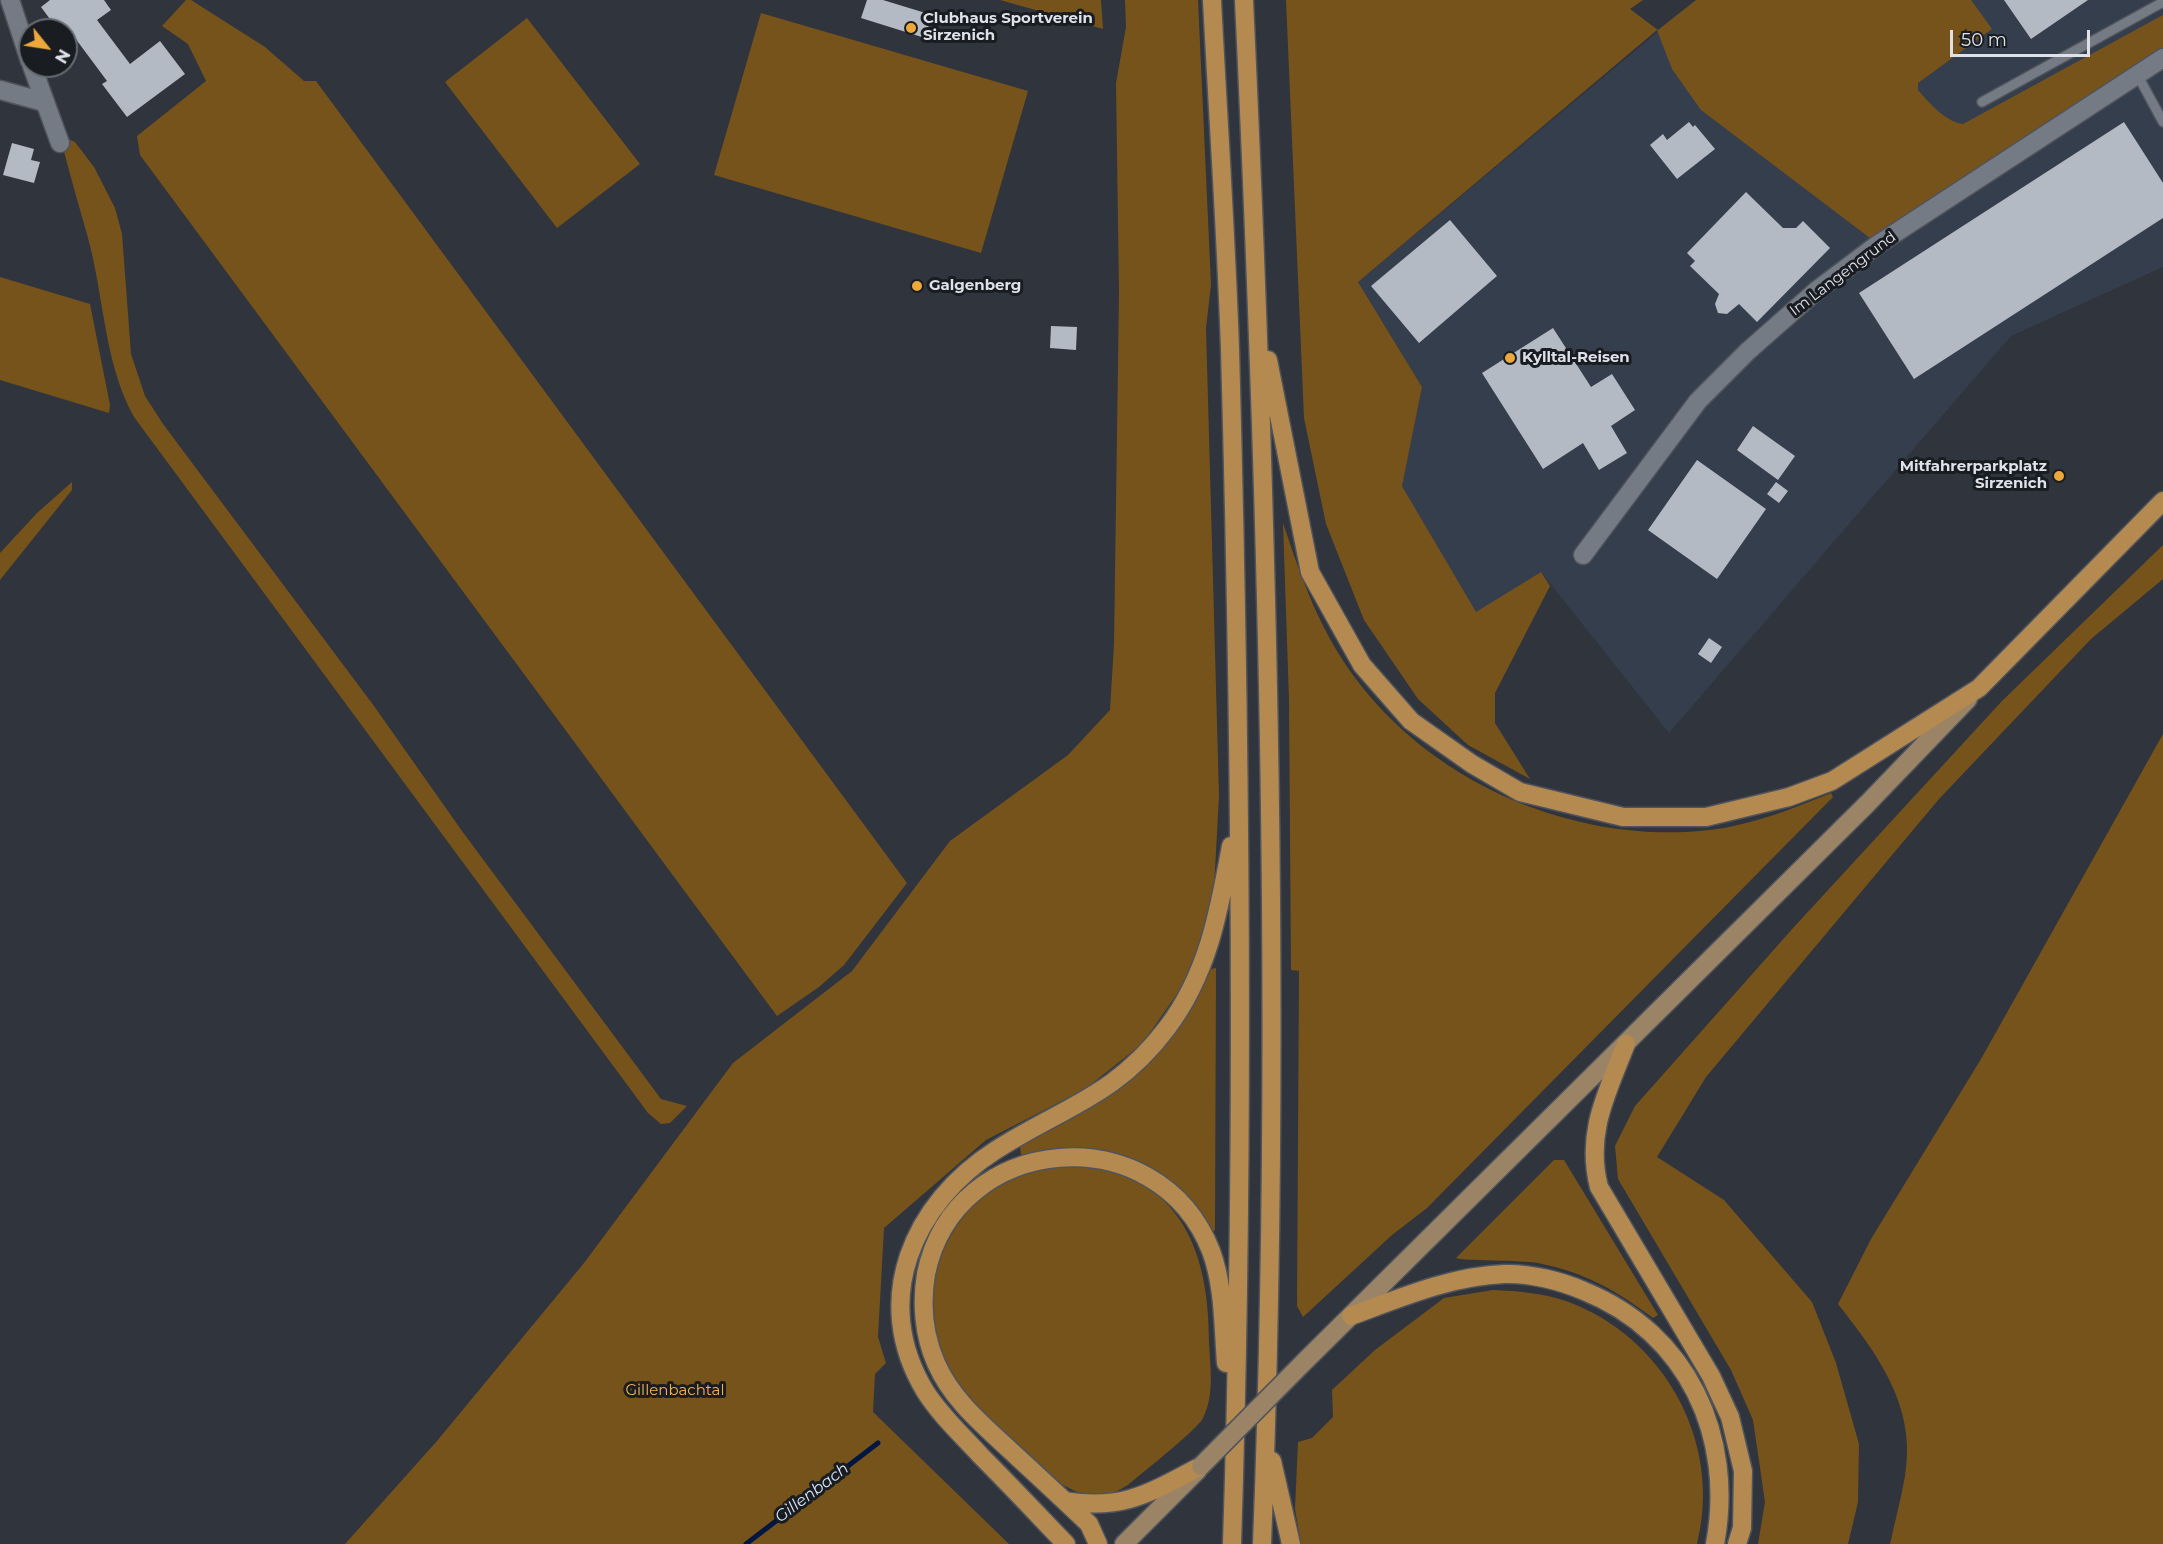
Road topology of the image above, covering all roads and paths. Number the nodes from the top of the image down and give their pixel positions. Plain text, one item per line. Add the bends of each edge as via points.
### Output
1 (10, 0) edge
2 (1212, 0) edge
3 (1244, 0) edge
4 (2163, 2) edge
5 (18, 24) edge
6 (2163, 57) edge
7 (2137, 74) junction
8 (36, 78) edge
9 (0, 90) edge
10 (44, 102) junction
11 (1982, 102) dead end
12 (2163, 122) edge
13 (60, 143) dead end
14 (1258, 308) junction
15 (2163, 501) edge
16 (1583, 555) dead end
17 (1979, 688) junction
18 (1239, 800) junction
19 (1626, 1044) junction
20 (1351, 1316) junction
21 (1267, 1433) junction
22 (1202, 1466) junction
23 (1234, 1472) junction
24 (1065, 1501) junction
25 (1066, 1544) edge
26 (1098, 1544) edge
27 (1124, 1544) edge
28 (1232, 1544) edge
29 (1262, 1544) edge
30 (1291, 1544) edge
31 (1715, 1544) edge
32 (1737, 1544) edge

1 - 5 street
2 - 18 highway via 1230,346
3 - 14 highway
4 - 11 lane
6 - 7 street, Im Langengrund
7 - 12 lane
7 - 16 street, Im Langengrund via 1877,245 1799,306 1698,401
8 - 10 street
9 - 10 street
10 - 13 street
14 - 17 highway via 1310,572 1330,611 1362,665 1411,721 1520,792 1623,817 1706,818 1832,781
14 - 21 highway via 1272,972
15 - 17 highway
17 - 19 main road
18 - 23 highway via 1242,1051
18 - 25 highway via 1210,944 1189,996 1167,1029 1114,1083 966,1171 928,1214 906,1261 903,1328 910,1358 925,1390 947,1420
19 - 20 main road
19 - 32 highway via 1599,1117 1593,1164 1599,1187 1731,1417 1743,1471 1742,1528
20 - 22 main road, bridge
20 - 31 highway via 1461,1279 1506,1274 1566,1284 1600,1297 1637,1320 1663,1343 1689,1379 1710,1425 1720,1469 1721,1514
21 - 29 highway
21 - 30 highway
22 - 24 highway via 1123,1502 1096,1505
22 - 27 main road
23 - 24 highway via 1220,1282 1199,1227 1174,1195 1128,1167 1086,1157 1054,1158 1003,1173 964,1200 934,1247 924,1305 930,1349 958,1399
23 - 28 highway
24 - 26 highway via 1089,1524

